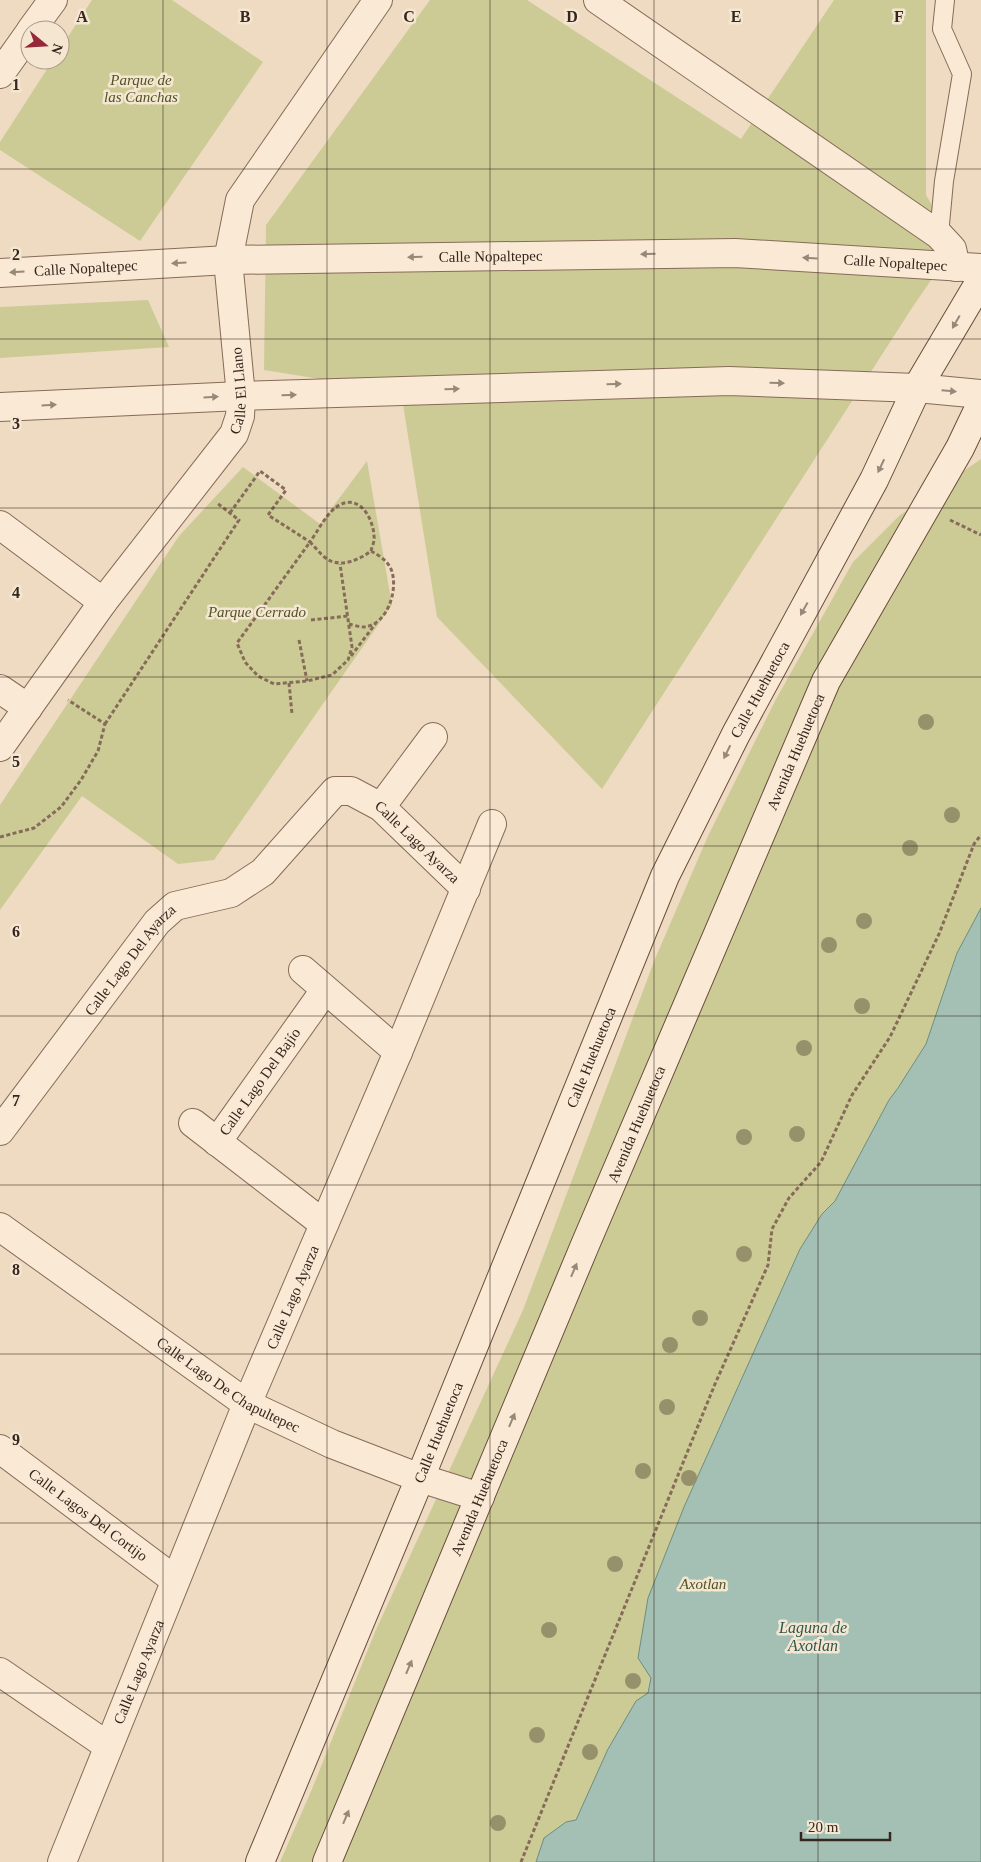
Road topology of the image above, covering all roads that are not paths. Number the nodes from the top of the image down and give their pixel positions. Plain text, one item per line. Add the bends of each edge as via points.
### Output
1 (53, 0) edge
2 (377, 0) edge
3 (598, 0) edge
4 (945, 0) edge
5 (39, 20) edge
6 (20, 46) edge
7 (0, 74) edge
8 (939, 235) junction
9 (228, 260) junction
10 (969, 268) edge
11 (0, 273) edge
12 (981, 280) edge
13 (917, 388) junction
14 (981, 394) edge
15 (241, 396) junction
16 (981, 404) edge
17 (0, 407) edge
18 (0, 525) edge
19 (103, 602) junction
20 (0, 688) edge
21 (28, 708) junction
22 (433, 737) dead end
23 (0, 747) edge
24 (335, 791) joint
25 (381, 808) junction
26 (492, 824) dead end
27 (466, 889) junction
28 (303, 970) dead end
29 (325, 990) junction
30 (398, 1052) junction
31 (193, 1123) dead end
32 (0, 1130) edge
33 (218, 1142) junction
34 (324, 1224) junction
35 (0, 1227) edge
36 (247, 1404) junction
37 (0, 1449) edge
38 (420, 1478) junction
39 (480, 1497) junction
40 (175, 1580) junction
41 (0, 1672) edge
42 (108, 1746) junction
43 (62, 1862) edge
44 (260, 1862) edge
45 (327, 1862) edge

1 - 5 street
2 - 9 street, Calle El Llano via 240,200
3 - 8 street
4 - 8 lane via 942,29 962,74 944,181
6 - 7 street
8 - 10 street
10 -> 9 street, Calle Nopaltepec via 735,253
9 -> 11 street, Calle Nopaltepec
9 - 15 street, Calle El Llano
12 -> 13 street, Calle Huehuetoca
13 -> 14 street
15 -> 13 street via 729,381
13 -> 38 street, Calle Huehuetoca via 874,480 736,734 666,876
17 -> 15 street
15 - 19 street, Calle El Llano via 240,416 234,434
39 -> 16 street, Avenida Huehuetoca via 826,681 960,448
18 - 19 street
19 - 21 street, Calle El Llano
20 - 21 street
21 - 23 street, Calle El Llano
22 - 25 street
24 - 25 street, Calle Lago Ayarza via 351,791
24 - 32 street, Calle Lago Del Ayarza via 263,872 231,892 175,906 156,922
25 - 27 street, Calle Lago Ayarza
26 - 27 street
27 - 30 street, Calle Lago Ayarza
28 - 29 street
29 - 30 street
29 - 33 street, Calle Lago Del Bajío
30 - 34 street, Calle Lago Ayarza
31 - 33 street
33 - 34 street, Calle Lago Del Bajío
34 - 36 street, Calle Lago Ayarza
35 - 36 street, Calle Lago De Chapultepec
36 - 38 street, Calle Lago De Chapultepec via 332,1444
36 - 40 street, Calle Lago Ayarza
37 - 40 street, Calle Lagos Del Cortijo
38 - 39 street, Calle Lago De Chapultepec
38 - 44 street, Calle Huehuetoca
45 -> 39 street, Avenida Huehuetoca
40 - 42 street, Calle Lago Ayarza
41 - 42 street
42 - 43 street, Calle Lago Ayarza

